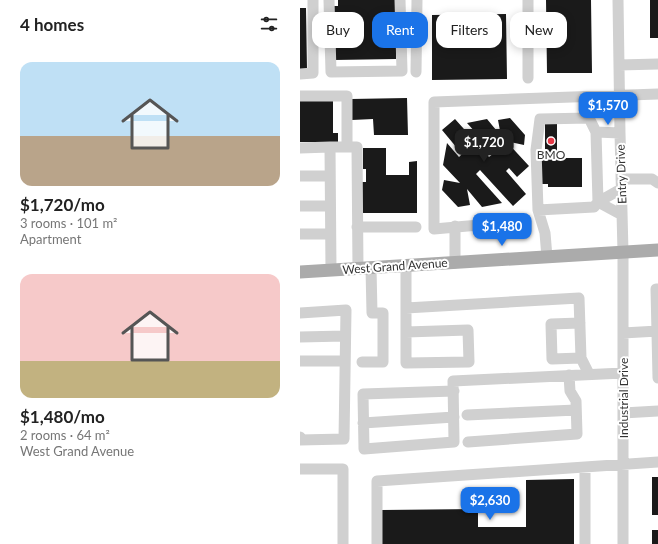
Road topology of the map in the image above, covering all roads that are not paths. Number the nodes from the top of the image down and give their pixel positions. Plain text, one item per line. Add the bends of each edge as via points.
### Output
1 (313, 0) edge
2 (329, 0) edge
3 (400, 0) edge
4 (417, 0) edge
5 (528, 0) edge
6 (618, 0) edge
7 (658, 64) edge
8 (619, 65) junction
9 (416, 72) dead end
10 (300, 74) edge
11 (528, 78) dead end
12 (658, 94) edge
13 (620, 95) junction
14 (300, 96) edge
15 (596, 132) junction
16 (620, 133) junction
17 (330, 147) junction
18 (347, 147) junction
19 (300, 148) edge
20 (300, 176) edge
21 (330, 176) junction
22 (656, 179) edge
23 (621, 184) junction
24 (598, 202) junction
25 (300, 206) edge
26 (330, 206) junction
27 (538, 210) junction
28 (622, 215) junction
29 (523, 221) dead end
30 (455, 226) junction
31 (357, 227) junction
32 (416, 227) dead end
33 (300, 234) edge
34 (330, 234) junction
35 (658, 250) edge
36 (624, 252) junction
37 (547, 257) junction
38 (455, 262) junction
39 (406, 266) junction
40 (371, 268) junction
41 (358, 269) junction
42 (331, 270) junction
43 (300, 272) edge
44 (658, 289) edge
45 (406, 308) junction
46 (300, 313) edge
47 (657, 314) edge
48 (580, 323) junction
49 (657, 331) edge
50 (406, 332) junction
51 (623, 334) junction
52 (345, 336) junction
53 (300, 337) edge
54 (581, 358) junction
55 (658, 360) edge
56 (300, 361) edge
57 (345, 361) junction
58 (362, 362) dead end
59 (623, 373) junction
60 (589, 374) junction
61 (569, 375) junction
62 (658, 378) edge
63 (454, 392) junction
64 (576, 410) junction
65 (658, 411) edge
66 (623, 413) junction
67 (467, 415) dead end
68 (454, 417) junction
69 (363, 423) junction
70 (300, 437) edge
71 (468, 442) dead end
72 (658, 462) edge
73 (623, 466) junction
74 (585, 468) junction
75 (300, 469) edge
76 (343, 544) edge
77 (377, 544) edge
78 (585, 544) edge
79 (623, 544) edge

1 - 10 street via 313,73
2 - 3 street via 331,72 402,71
4 - 9 street
5 - 11 street
6 - 8 street, Entry Drive
7 - 8 street
8 - 13 street, Entry Drive
12 - 13 street
13 - 16 street, Entry Drive
13 - 30 street via 434,102 434,229
14 - 18 street via 347,96
15 - 16 street
15 - 24 street
15 - 27 street via 589,118 540,119 536,150
16 - 23 street, Entry Drive
17 - 18 street
17 - 19 street
17 - 21 street
18 - 31 street via 357,147
20 - 21 street
21 - 26 street
22 - 23 street
23 - 24 street
23 - 28 street, Entry Drive
24 - 27 street via 594,208
24 - 28 street
25 - 26 street
26 - 34 street
27 - 37 street via 545,232
28 - 36 street, Entry Drive
29 - 30 street
30 - 38 street
31 - 32 street
31 - 41 street
33 - 34 street
34 - 42 street
35 - 36 main road, West Grand Avenue
36 - 37 main road, West Grand Avenue
36 - 51 street, Industrial Drive
37 - 38 main road, West Grand Avenue
38 - 39 main road, West Grand Avenue
39 - 40 main road, West Grand Avenue
39 - 45 street
40 - 41 main road, West Grand Avenue
40 - 58 street via 372,313 383,313 383,362
41 - 42 main road, West Grand Avenue
42 - 43 main road, West Grand Avenue
44 - 47 street
45 - 48 street via 579,298
45 - 50 street
46 - 52 street via 346,310
47 - 49 street
48 - 54 street
48 - 54 street via 551,324 552,359
49 - 51 street
49 - 55 street
50 - 50 street via 468,330 469,362 406,363
51 - 59 street, Industrial Drive
52 - 53 street
52 - 57 street
54 - 60 street
55 - 62 street
56 - 57 street
57 - 70 street via 344,439 300,440
59 - 60 street
59 - 66 street, Industrial Drive
60 - 61 street
61 - 63 street via 453,381
61 - 64 street via 570,392 576,401
63 - 68 street
63 - 69 street via 363,394
64 - 67 street
64 - 71 street via 577,434
65 - 66 street
66 - 73 street, Industrial Drive
68 - 69 street
68 - 69 street via 454,442 364,449
72 - 73 street
73 - 74 street
73 - 79 street, Industrial Drive
74 - 77 street via 377,481
74 - 78 street
75 - 76 street via 343,469

